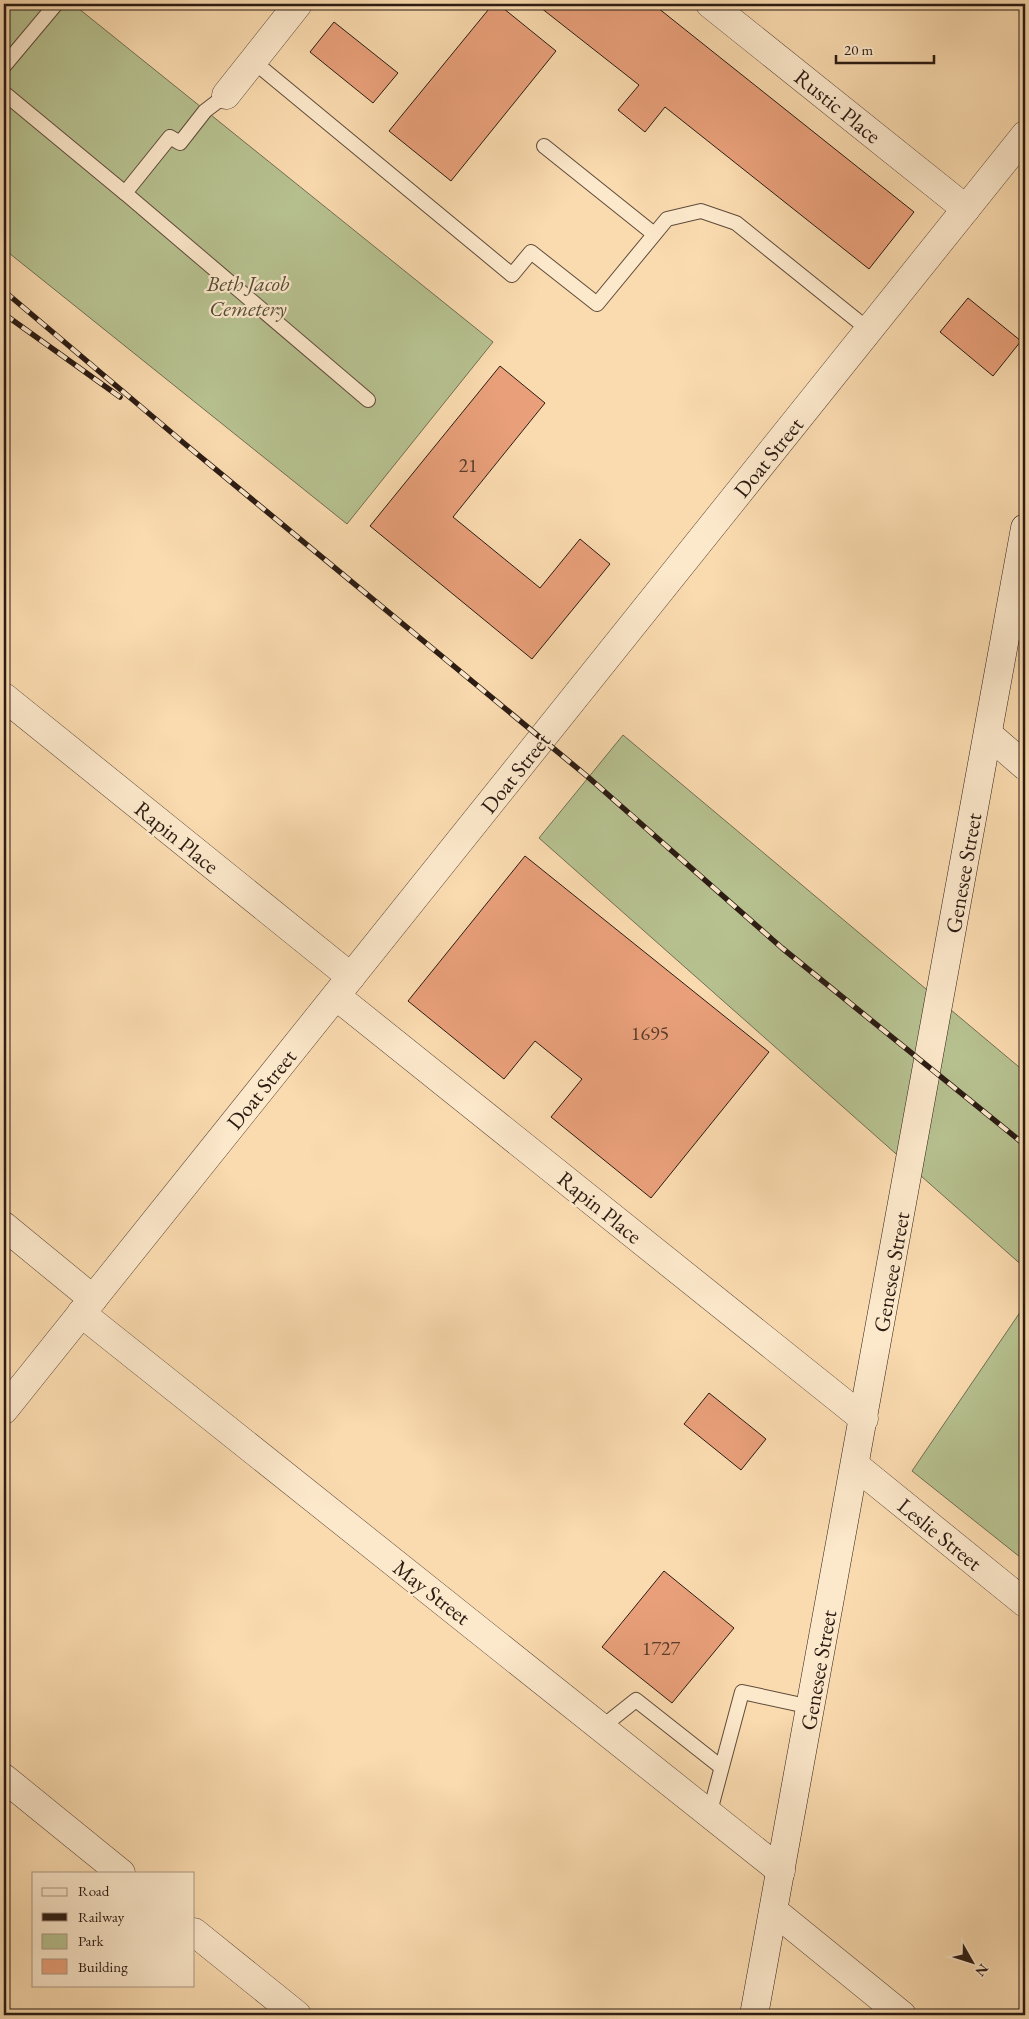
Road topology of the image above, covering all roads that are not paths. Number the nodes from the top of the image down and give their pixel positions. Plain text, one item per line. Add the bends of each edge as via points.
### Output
1 (56, 4) edge
2 (298, 4) edge
3 (710, 4) edge
4 (252, 61) junction
5 (4, 66) edge
6 (4, 94) edge
7 (215, 103) joint
8 (1025, 135) edge
9 (544, 146) dead end
10 (125, 193) junction
11 (966, 209) junction
12 (654, 234) junction
13 (869, 330) junction
14 (368, 400) dead end
15 (1025, 528) edge
16 (4, 698) edge
17 (988, 734) junction
18 (1025, 766) edge
19 (343, 986) junction
20 (4, 1226) edge
21 (87, 1306) junction
22 (4, 1410) edge
23 (864, 1419) junction
24 (856, 1466) junction
25 (1025, 1603) edge
26 (811, 1707) junction
27 (602, 1727) junction
28 (722, 1767) junction
29 (4, 1778) edge
30 (709, 1815) junction
31 (781, 1871) junction
32 (120, 1872) edge
33 (774, 1911) junction
34 (195, 1933) edge
35 (297, 2015) edge
36 (754, 2015) edge
37 (902, 2015) edge

1 - 5 lane
2 - 4 street
3 - 11 street, Rustic Place
4 - 7 street
4 - 12 lane via 512,274 531,252 597,304
6 - 10 lane
7 - 10 lane via 180,142 170,137
8 - 11 street, Doat Street
9 - 12 lane
10 - 14 lane
11 - 13 street, Doat Street
12 - 13 lane via 667,218 701,211 736,223
13 - 19 street, Doat Street
15 - 17 street, Genesee Street
16 - 19 street, Rapin Place
17 - 18 street
17 - 23 street, Genesee Street
19 - 21 street, Doat Street
19 - 23 street, Rapin Place
20 - 21 street, May Street
21 - 22 street, Doat Street
21 - 27 street, May Street
23 - 24 street, Genesee Street
24 - 25 street, Leslie Street
24 - 26 street, Genesee Street
26 - 28 lane via 742,1692
26 - 31 street, Genesee Street
27 - 28 lane via 636,1700
27 - 30 street, May Street
28 - 30 lane
29 - 32 street
30 - 31 street, May Street
31 - 33 street, Genesee Street
33 - 36 street, Genesee Street
33 - 37 street
34 - 35 street

